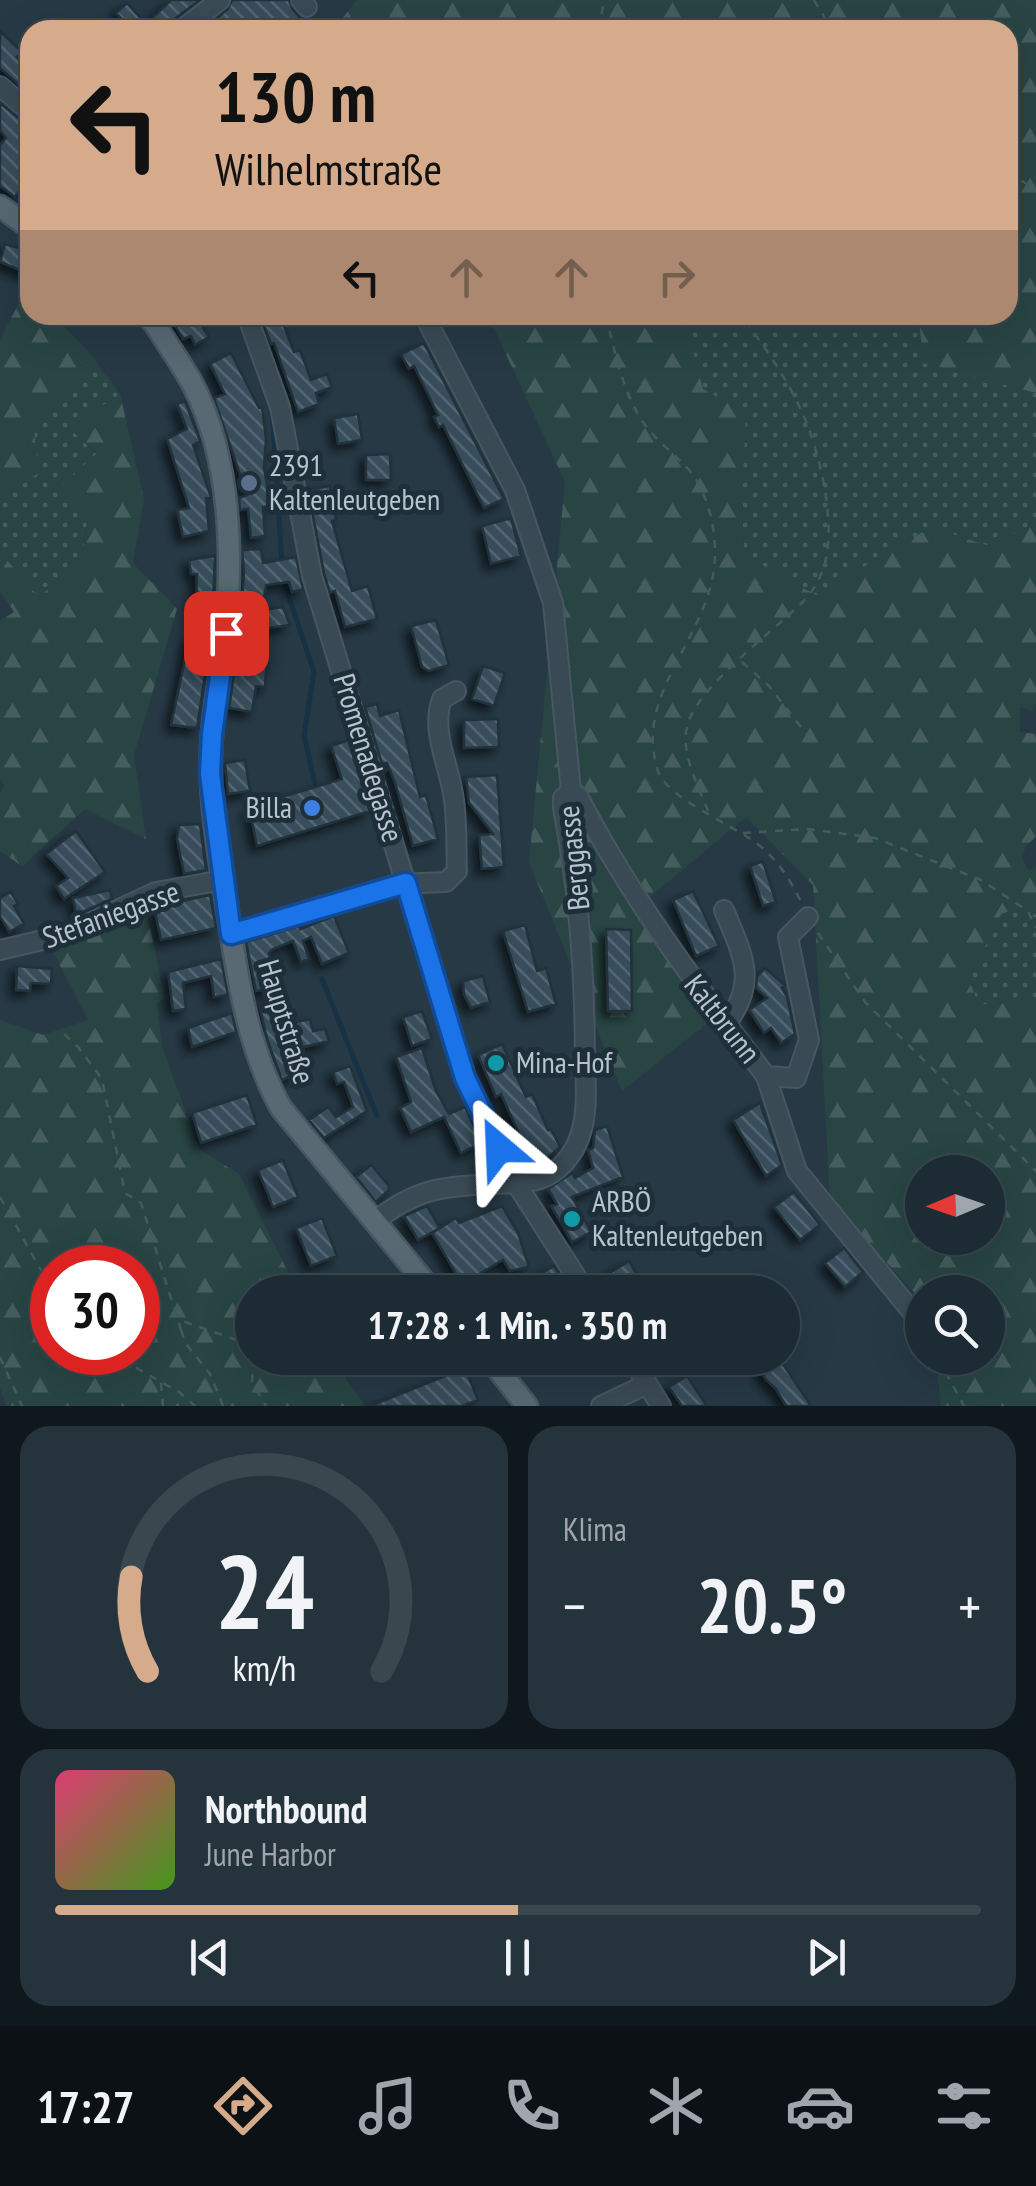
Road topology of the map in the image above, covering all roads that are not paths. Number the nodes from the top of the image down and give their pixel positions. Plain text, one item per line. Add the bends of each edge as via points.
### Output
1 (220, 0) edge
2 (194, 20) edge
3 (0, 86) edge
4 (20, 103) edge
5 (156, 325) edge
6 (251, 325) edge
7 (429, 325) edge
8 (456, 691) dead end
9 (571, 791) junction
10 (223, 880) junction
11 (406, 883) junction
12 (724, 910) dead end
13 (808, 916) road end
14 (231, 934) junction
15 (0, 950) edge
16 (726, 1024) junction
17 (766, 1076) junction
18 (516, 1184) junction
19 (374, 1222) junction
20 (419, 1275) edge
21 (575, 1275) edge
22 (905, 1303) edge
23 (502, 1375) edge
24 (642, 1375) edge
25 (647, 1384) junction
26 (527, 1406) edge
27 (601, 1406) edge
28 (661, 1406) edge

1 - 2 street
3 - 4 street
5 - 10 main road, Hauptstraße via 197,394 223,487 228,604 210,774
6 - 11 street, Promenadegasse via 280,407 312,576
7 - 9 street, Berggasse via 516,490 553,602
8 - 11 street via 442,699 439,715 454,800 457,871 446,882
9 - 16 street, Kaltbrunn via 676,959
9 - 18 street, Berggasse via 562,802 582,936 584,1115 564,1163 547,1177
10 - 14 main road, Hauptstraße
10 - 15 street, Stefaniegasse via 156,892 64,935
11 - 14 street
11 - 18 street, Promenadegasse via 465,1078
12 - 16 street via 746,974
13 - 17 street, Kaltbrunn via 788,937 810,1040 796,1078
14 - 19 main road, Hauptstraße via 268,1086
16 - 17 street, Kaltbrunn
17 - 22 street via 796,1171
18 - 19 street, Berggasse via 414,1194
18 - 21 street, Promenadegasse
19 - 20 main road, Hauptstraße
23 - 26 main road
24 - 25 street
25 - 27 street
25 - 28 street

